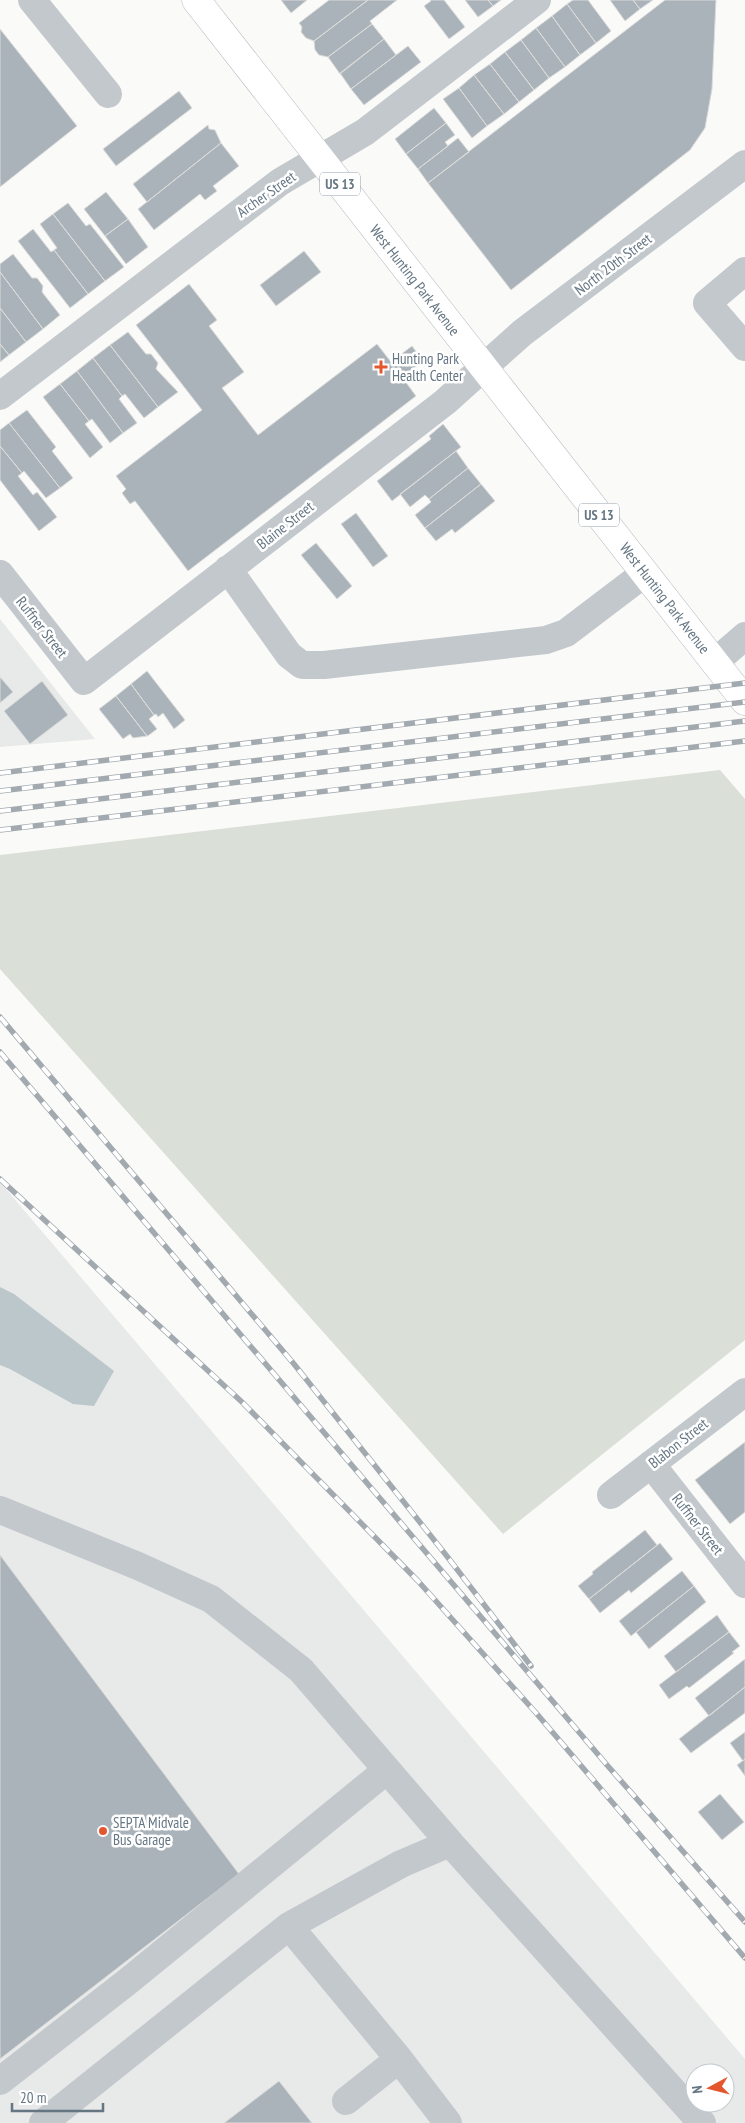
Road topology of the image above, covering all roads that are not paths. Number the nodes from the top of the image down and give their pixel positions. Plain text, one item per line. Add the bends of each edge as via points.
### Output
1 (32, 0) edge
2 (196, 0) edge
3 (537, 0) edge
4 (108, 94) dead end
5 (320, 158) junction
6 (745, 164) edge
7 (745, 271) edge
8 (745, 347) edge
9 (484, 367) junction
10 (0, 396) edge
11 (228, 569) junction
12 (645, 573) junction
13 (0, 574) edge
14 (745, 636) edge
15 (715, 662) junction
16 (84, 681) joint
17 (745, 701) edge
18 (745, 1392) edge
19 (651, 1464) junction
20 (611, 1495) dead end
21 (0, 1510) edge
22 (745, 1584) edge
23 (387, 1770) junction
24 (450, 1843) junction
25 (289, 1926) junction
26 (399, 2059) junction
27 (0, 2081) edge
28 (346, 2101) dead end
29 (43, 2123) edge
30 (448, 2123) edge
31 (702, 2123) edge

1 - 4 street
2 - 5 main road, West Hunting Park Avenue / US 13
3 - 5 street, Archer Street via 366,132
5 - 9 main road, West Hunting Park Avenue / US 13
5 - 10 street, Archer Street via 280,182
6 - 9 street, North 20th Street via 522,333
7 - 8 street via 706,303
9 - 11 street, Blaine Street via 445,402
9 - 12 main road, West Hunting Park Avenue / US 13
11 - 12 street via 289,655 302,664 324,665 546,640 566,633
11 - 16 street, Blaine Street
12 - 15 main road, West Hunting Park Avenue / US 13
13 - 16 street, Ruffner Street
14 - 15 street
15 - 17 main road, West Hunting Park Avenue / US 13
18 - 19 street, Blabon Street
19 - 20 street, Blabon Street
19 - 22 street, Ruffner Street
21 - 23 street via 211,1599 301,1670
23 - 24 street
23 - 27 street
24 - 25 street via 401,1864
24 - 31 street
25 - 26 street
25 - 29 street
26 - 28 street
26 - 30 street

